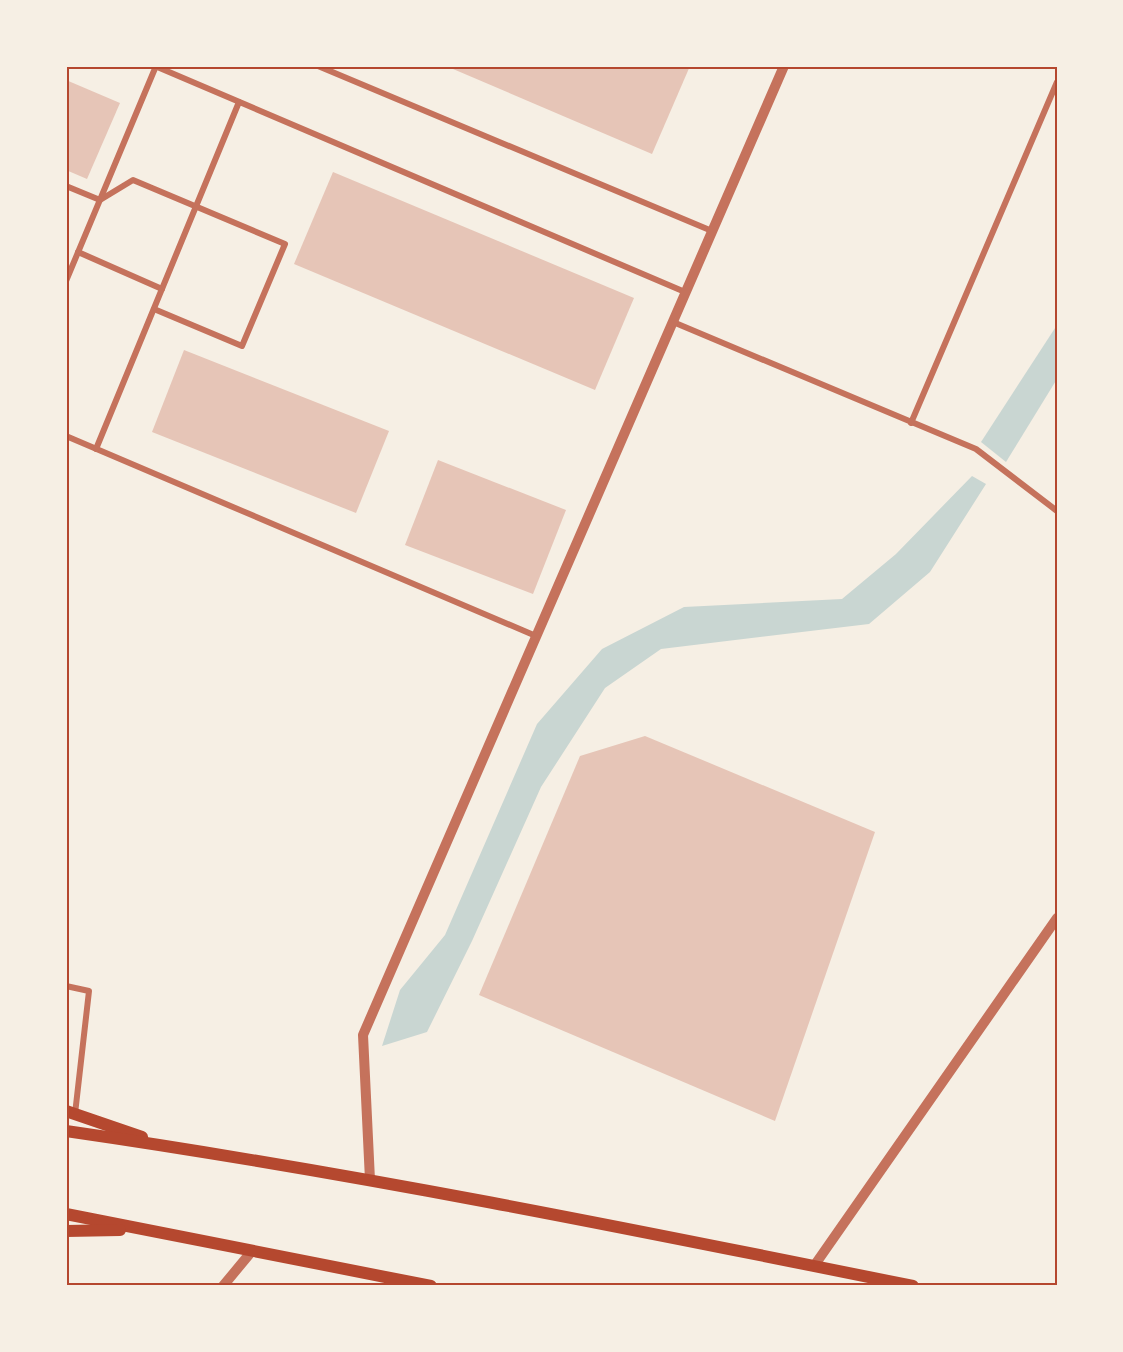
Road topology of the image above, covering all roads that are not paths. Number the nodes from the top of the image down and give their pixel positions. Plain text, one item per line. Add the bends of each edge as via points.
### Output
1 (155, 66) edge
2 (318, 66) edge
3 (784, 66) edge
4 (1057, 81) edge
5 (239, 102) junction
6 (66, 186) edge
7 (100, 200) junction
8 (196, 206) junction
9 (712, 231) junction
10 (78, 252) junction
11 (68, 271) edge
12 (66, 281) edge
13 (162, 289) junction
14 (685, 292) junction
15 (154, 309) junction
16 (672, 322) junction
17 (911, 423) junction
18 (66, 436) edge
19 (96, 449) junction
20 (1057, 511) edge
21 (536, 636) junction
22 (1057, 918) edge
23 (66, 986) edge
24 (70, 1112) edge
25 (66, 1131) edge
26 (171, 1146) junction
27 (370, 1180) junction
28 (66, 1214) edge
29 (145, 1229) junction
30 (66, 1231) edge
31 (252, 1251) junction
32 (814, 1266) junction
33 (223, 1286) edge
34 (431, 1286) edge
35 (913, 1286) edge

1 - 5 street
1 - 7 street
2 - 9 street
3 - 9 street
4 - 17 street
5 - 8 street
5 - 14 street
6 - 7 street
7 - 8 street via 133,180
7 - 10 street
8 - 13 street
8 - 15 street via 285,244 281,254 242,346
9 - 14 street
10 - 11 street
10 - 13 street
11 - 12 street
13 - 15 street
14 - 16 street
15 - 19 street
16 - 17 street
16 - 21 street
17 - 20 street via 976,450
18 - 19 street
19 - 21 street
21 - 27 street via 363,1035
22 - 32 street
23 - 24 street via 89,991
24 - 26 main road
25 - 26 main road
26 - 27 main road
27 - 32 main road
28 - 29 main road
29 - 30 main road
29 - 31 main road
31 - 33 street
31 - 34 main road
32 - 35 main road

